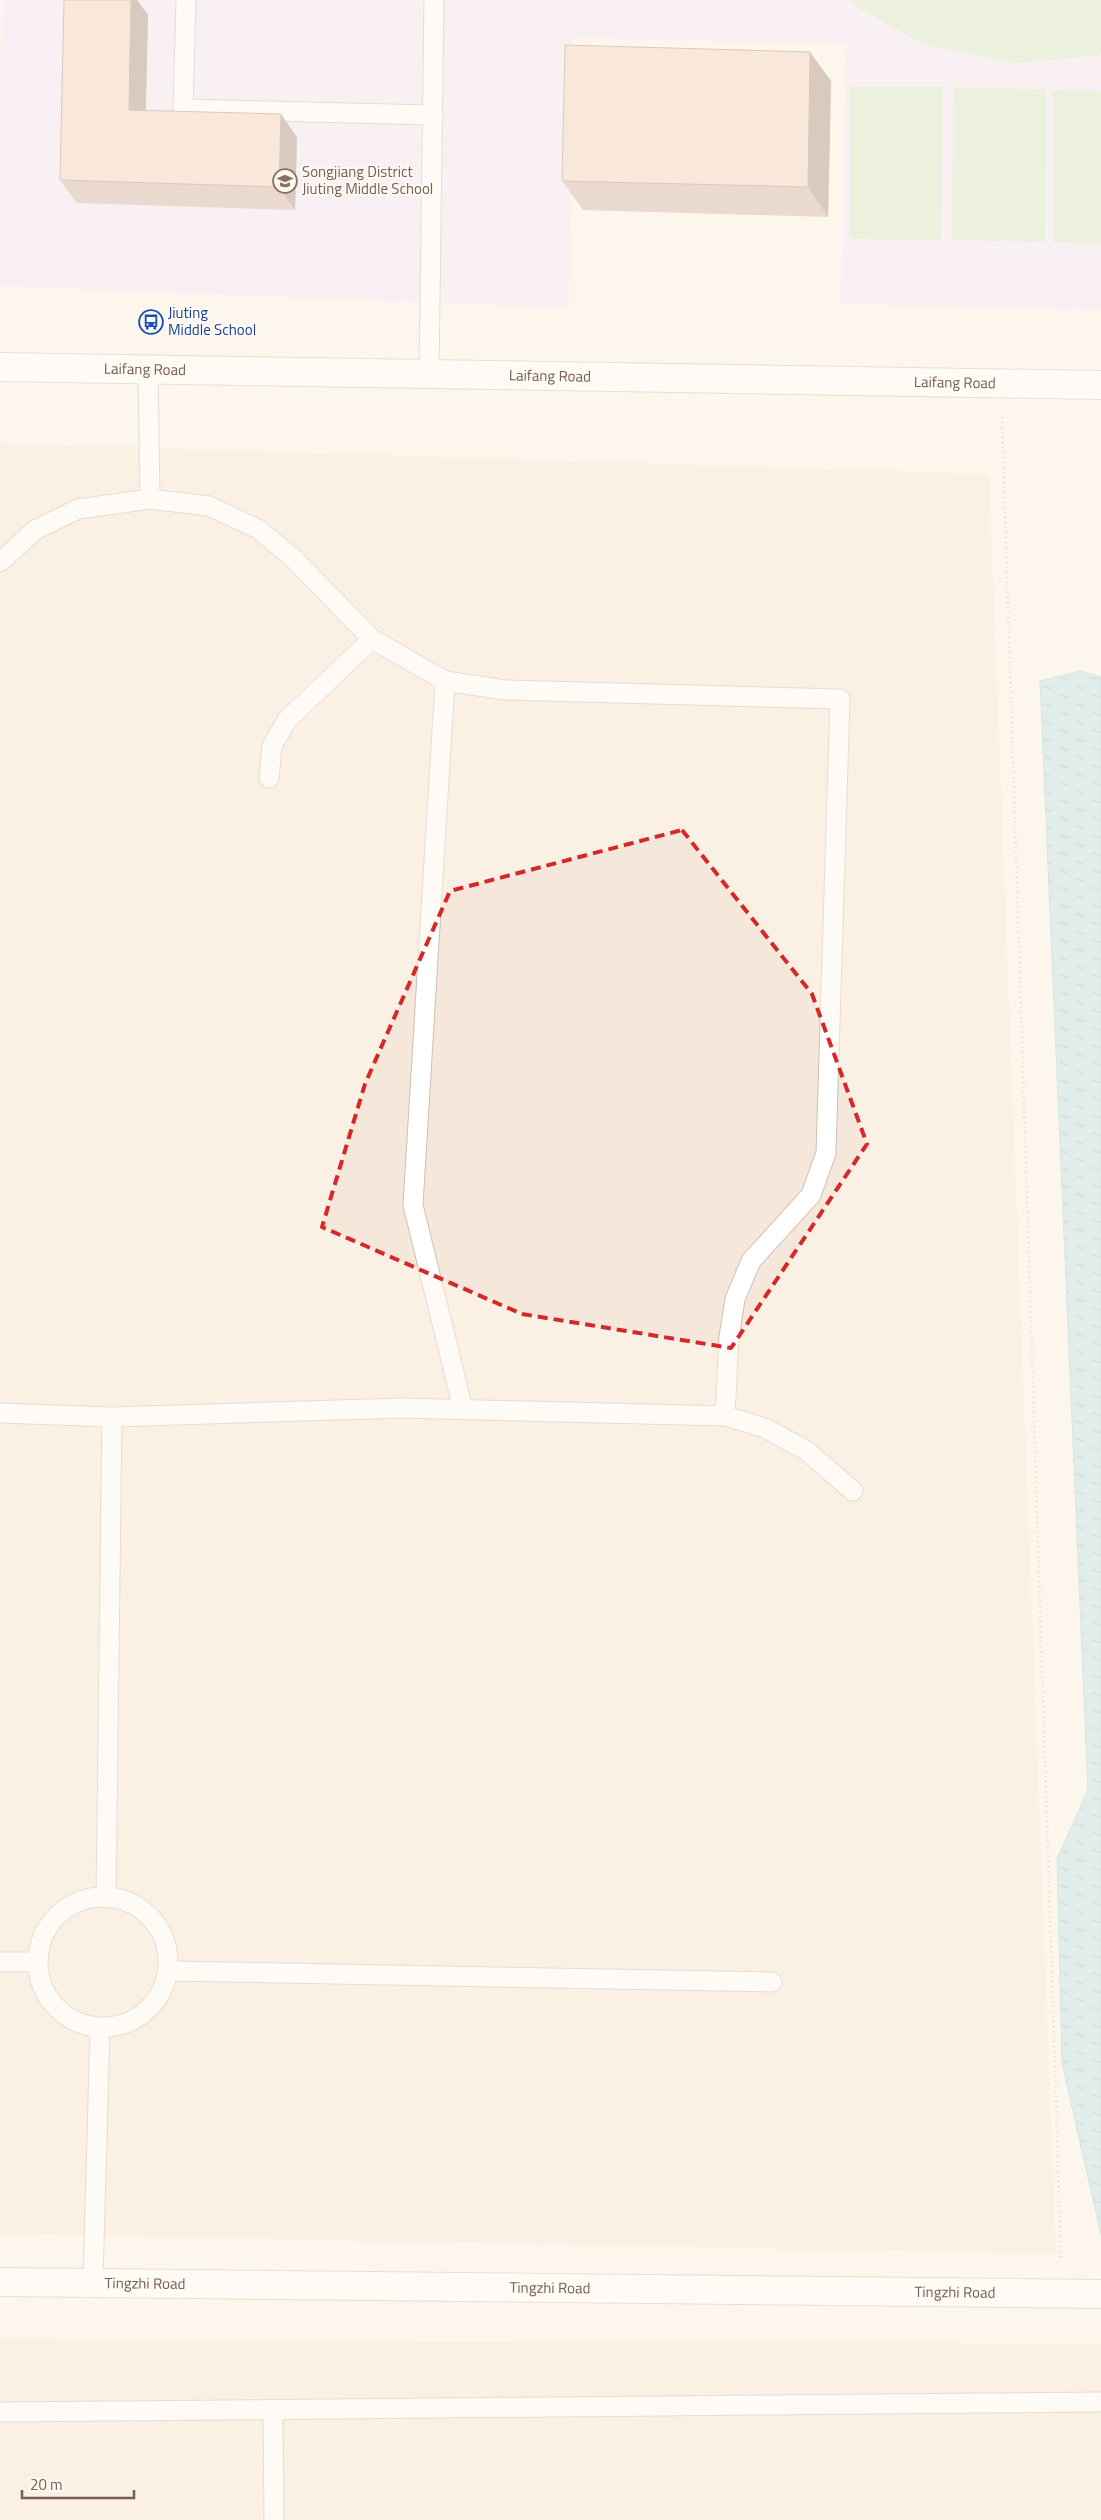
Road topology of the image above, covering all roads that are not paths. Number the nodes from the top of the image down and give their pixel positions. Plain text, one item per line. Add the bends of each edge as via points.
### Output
1 (186, 0) edge
2 (434, 0) edge
3 (433, 115) junction
4 (0, 367) edge
5 (148, 370) junction
6 (429, 374) junction
7 (1101, 386) edge
8 (150, 499) junction
9 (0, 562) edge
10 (372, 639) junction
11 (445, 681) junction
12 (269, 778) dead end
13 (464, 1409) junction
14 (0, 1413) edge
15 (112, 1416) junction
16 (725, 1416) junction
17 (853, 1491) dead end
18 (106, 1898) junction
19 (0, 1962) edge
20 (38, 1962) junction
21 (168, 1970) junction
22 (772, 1982) dead end
23 (100, 2027) junction
24 (0, 2282) edge
25 (94, 2283) junction
26 (1101, 2294) edge
27 (1101, 2402) edge
28 (273, 2409) junction
29 (0, 2412) edge
30 (274, 2520) edge

1 - 3 lane via 183,110
2 - 3 lane
3 - 6 lane
4 - 5 street, Laifang Road
5 - 6 street, Laifang Road
5 - 8 lane
6 - 7 street, Laifang Road
8 - 9 lane via 78,509 35,530
8 - 10 lane via 209,506 258,529 293,558
10 - 11 lane
10 - 12 lane via 287,720 272,746
11 - 13 lane via 413,1205
11 - 16 lane via 505,690 840,700 826,1153 811,1195 751,1262 735,1299 728,1337
13 - 15 lane
13 - 16 lane
14 - 15 lane
15 - 18 lane
16 - 17 lane via 765,1428 808,1451
18 - 20 lane via 85,1900 51,1923 41,1942
18 - 21 lane via 127,1902 145,1913 159,1929 167,1949
19 - 20 lane
20 - 23 lane via 40,1982 49,2000 80,2024
21 - 22 lane
21 - 23 lane via 163,1989 152,2006 137,2018 119,2025
23 - 25 lane
24 - 25 street, Tingzhi Road
25 - 26 street, Tingzhi Road
27 - 28 lane
28 - 29 lane
28 - 30 lane

